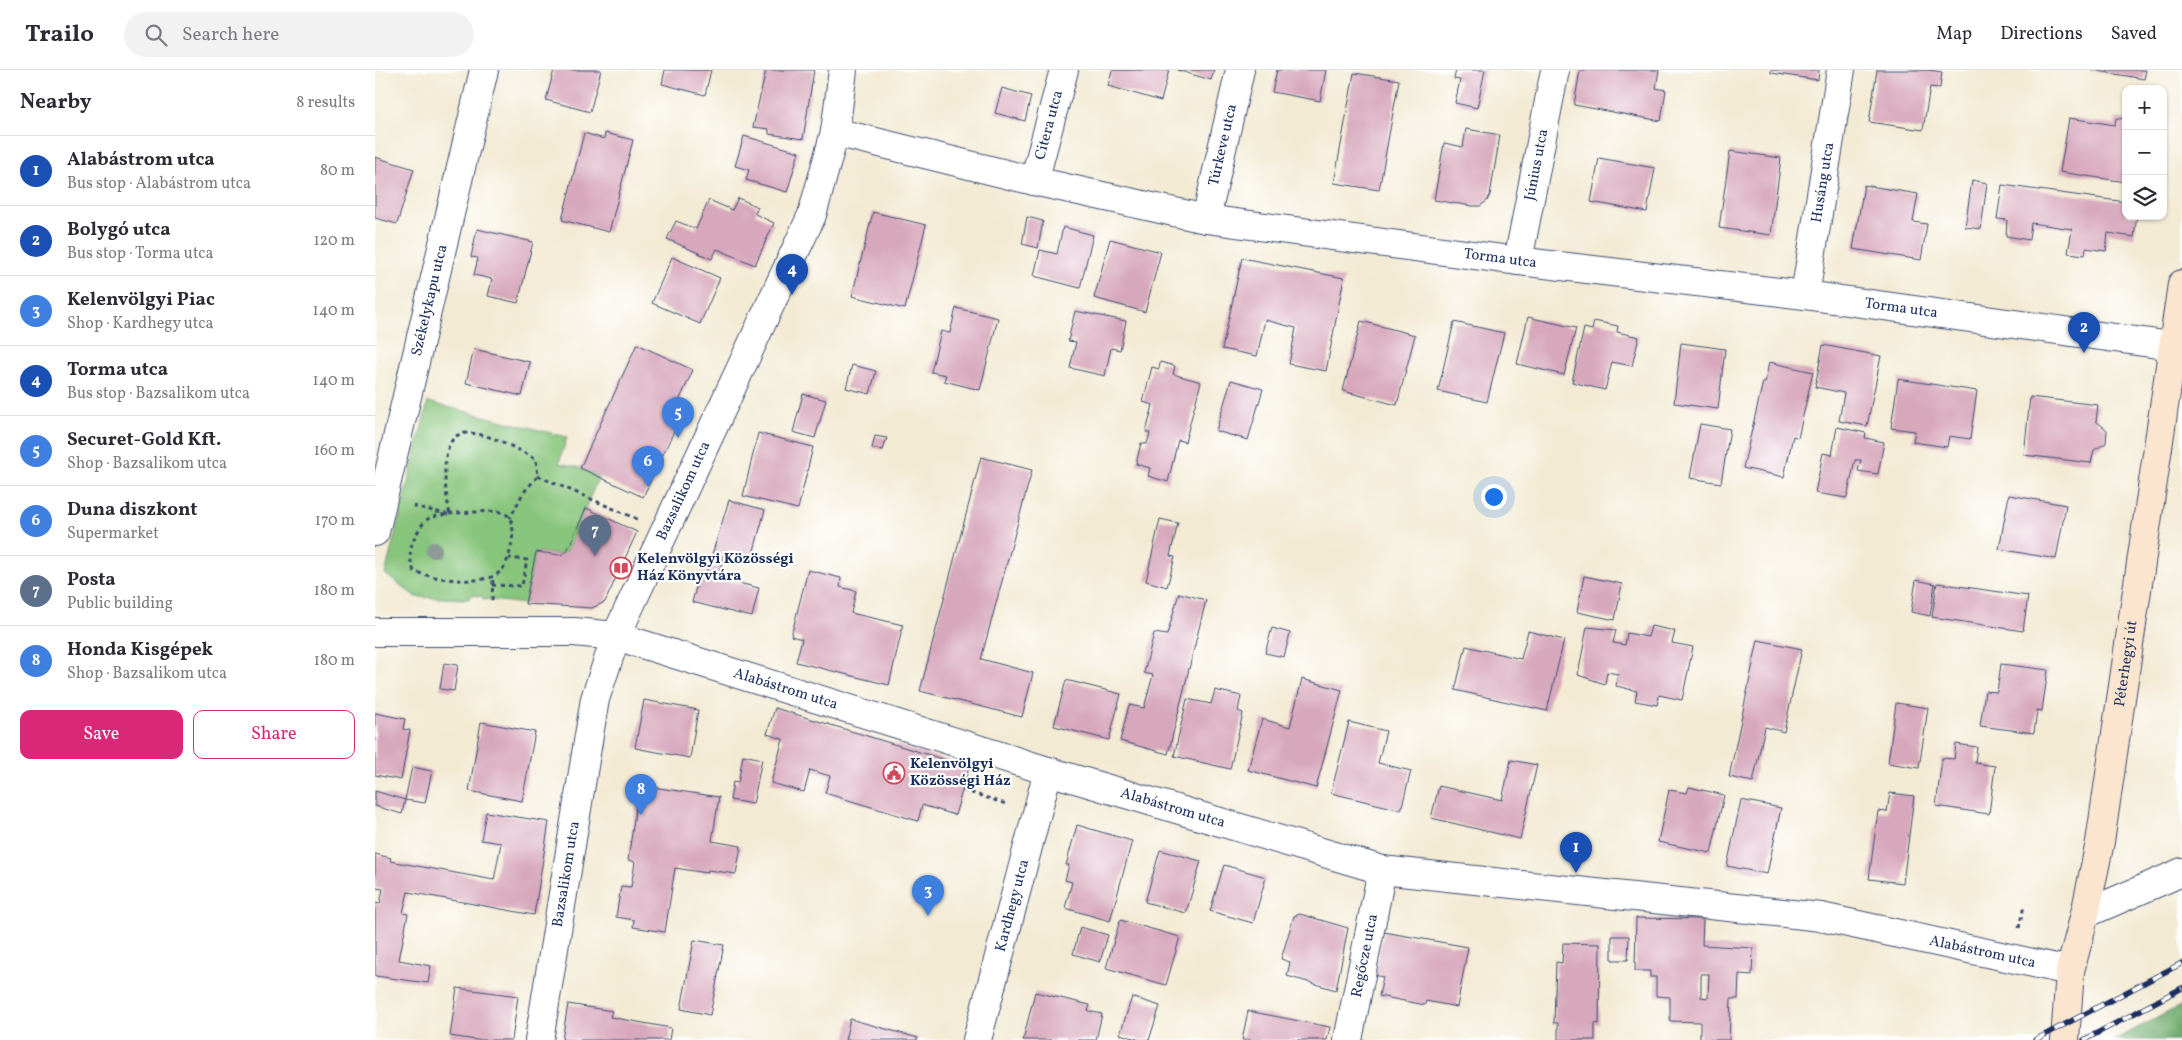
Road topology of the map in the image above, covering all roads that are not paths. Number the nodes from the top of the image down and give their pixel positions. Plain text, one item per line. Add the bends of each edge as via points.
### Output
1 (484, 70) edge
2 (843, 70) edge
3 (1064, 70) edge
4 (1240, 70) edge
5 (1555, 70) edge
6 (1841, 70) edge
7 (835, 132) junction
8 (1034, 181) junction
9 (1206, 219) junction
10 (1518, 262) junction
11 (2182, 284) edge
12 (1805, 295) junction
13 (2172, 346) junction
14 (375, 532) edge
15 (375, 632) edge
16 (616, 636) junction
17 (1048, 771) junction
18 (1382, 870) junction
19 (2182, 872) edge
20 (2085, 914) junction
21 (2070, 971) junction
22 (539, 1040) edge
23 (977, 1040) edge
24 (1348, 1040) edge
25 (2065, 1040) edge

1 - 14 street, Székelykapu utca
2 - 7 street, Bazsalikom utca
3 - 8 street, Citera utca
4 - 9 street, Túrkeve utca
5 - 10 street, Június utca
6 - 12 street, Husáng utca
7 - 8 street, Torma utca
7 - 16 street, Bazsalikom utca via 812,216
8 - 9 street, Torma utca
9 - 10 street, Torma utca
10 - 12 street, Torma utca
11 - 13 street, Péterhegyi út
12 - 13 street, Torma utca
13 - 20 street, Péterhegyi út via 2101,833
15 - 16 street, Alabástrom utca via 573,632
16 - 17 street, Alabástrom utca
16 - 22 street, Bazsalikom utca via 595,699
17 - 18 street, Alabástrom utca
17 - 23 street, Kardhegy utca
18 - 21 street, Alabástrom utca via 1821,917
18 - 24 street, Regőcze utca
19 - 20 street
20 - 21 street, Péterhegyi út
21 - 25 street, Péterhegyi út

